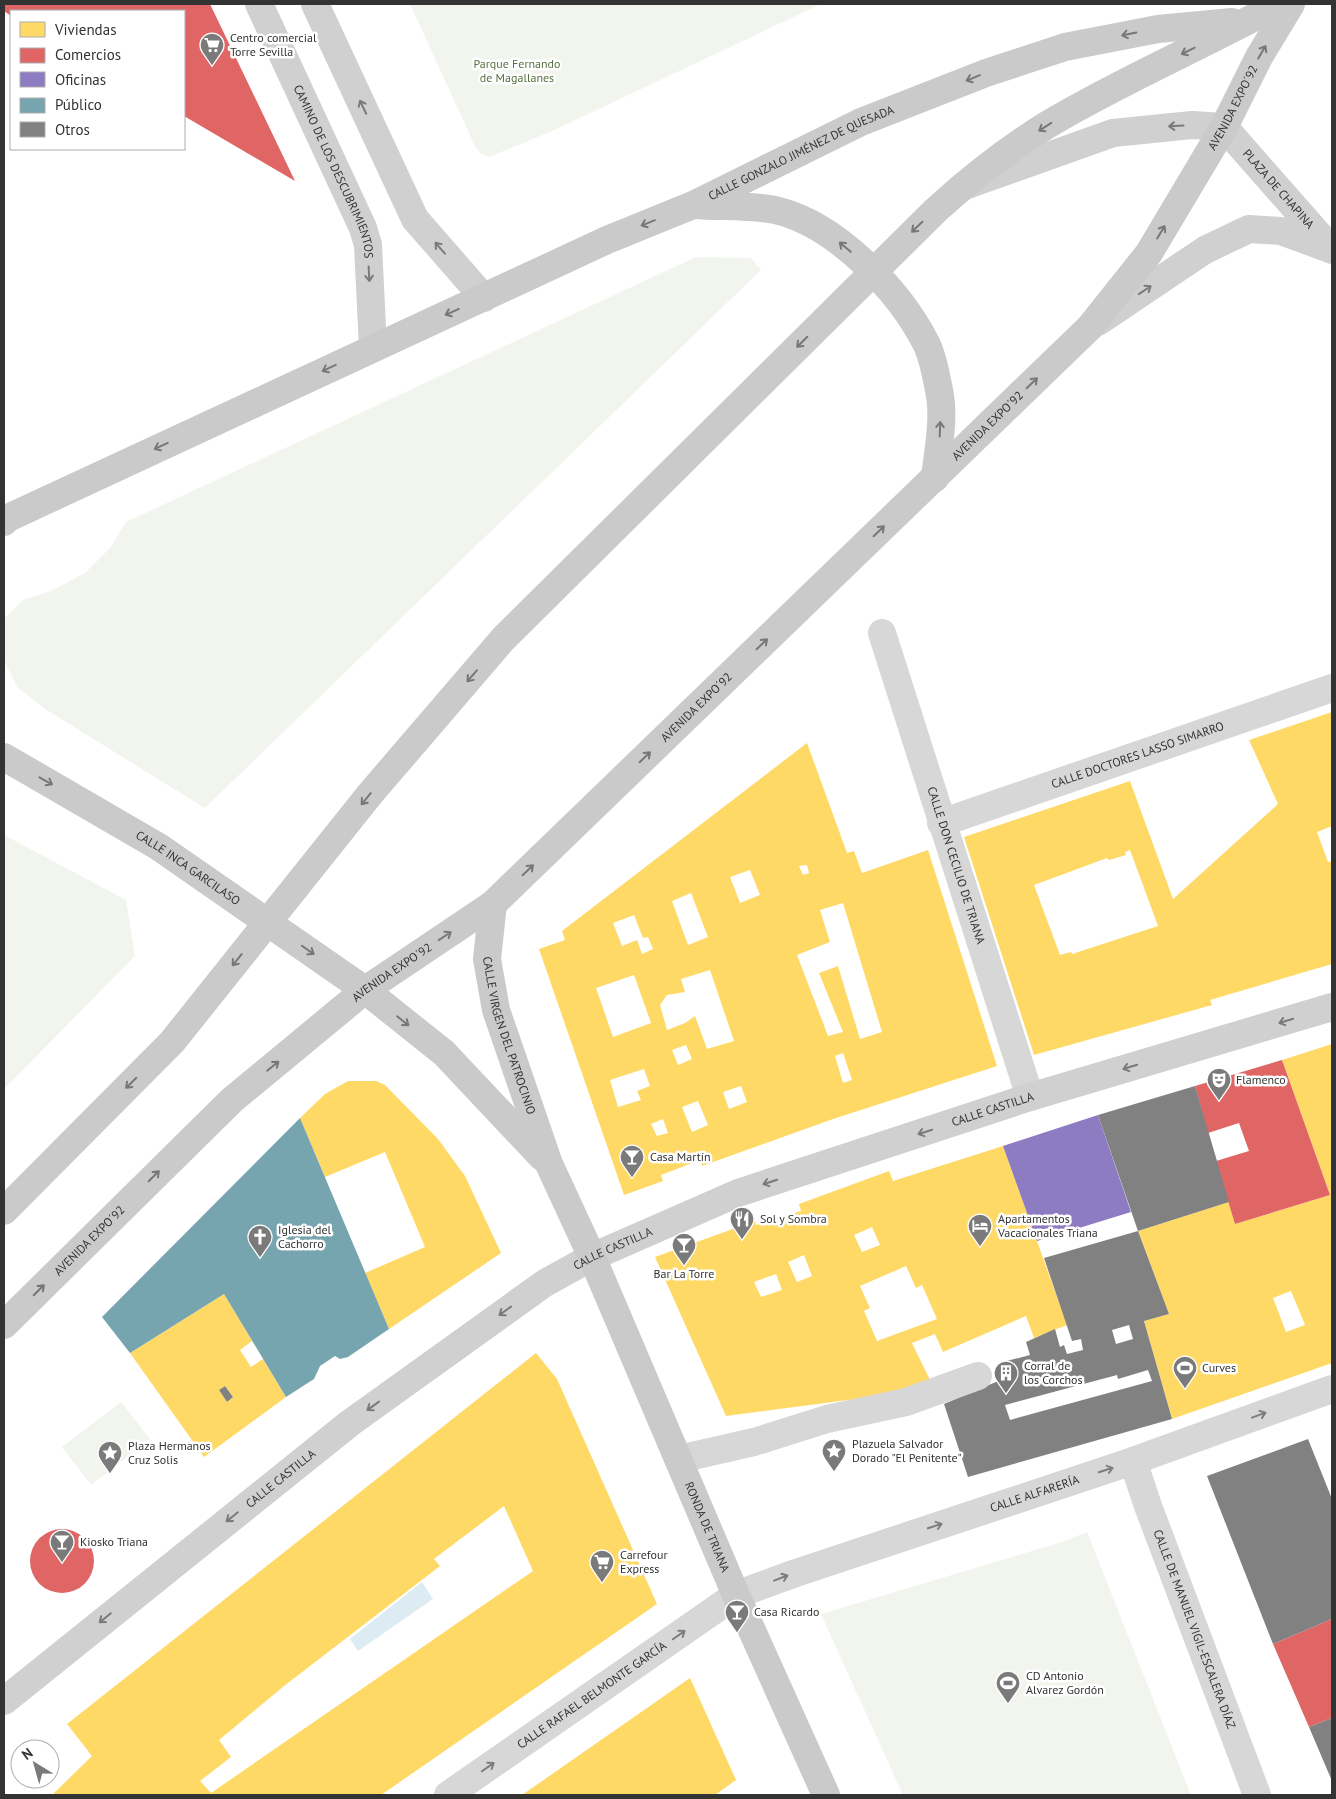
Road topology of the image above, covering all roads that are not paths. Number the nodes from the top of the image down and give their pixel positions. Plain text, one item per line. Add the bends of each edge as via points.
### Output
1 (259, 4) edge
2 (315, 4) edge
3 (1279, 4) edge
4 (1291, 4) edge
5 (1247, 21) junction
6 (1224, 127) junction
7 (961, 187) junction
8 (693, 205) junction
9 (1332, 250) edge
10 (872, 270) junction
11 (484, 298) junction
12 (1090, 327) junction
13 (373, 348) junction
14 (935, 478) junction
15 (5, 519) edge
16 (882, 632) dead end
17 (1332, 688) edge
18 (4, 758) edge
19 (942, 823) junction
20 (493, 904) junction
21 (268, 922) junction
22 (365, 990) junction
23 (1332, 1007) edge
24 (1030, 1097) junction
25 (549, 1164) junction
26 (4, 1211) edge
27 (592, 1257) junction
28 (4, 1325) edge
29 (978, 1376) dead end
30 (1332, 1388) edge
31 (679, 1459) junction
32 (1133, 1461) junction
33 (736, 1595) junction
34 (4, 1701) edge
35 (448, 1795) edge
36 (826, 1795) edge
37 (1257, 1795) edge

1 -> 13 street, CAMINO DE LOS DESCUBRIMIENTOS via 363,228 368,245
11 -> 2 street via 415,219
3 - 5 main road
6 -> 4 main road, AVENIDA EXPO´92 via 1259,57
5 -> 7 main road via 1116,86 1046,126
5 -> 8 main road, CALLE GONZALO JIMÉNEZ DE QUESADA via 1158,29 1065,47 995,70 861,122
6 -> 7 street via 1173,126 1113,133
6 - 9 street, PLAZA DE CHAPINA
12 -> 6 main road, AVENIDA EXPO´92 via 1149,252
7 -> 10 main road
10 -> 8 main road via 836,239 808,222 778,210
8 -> 11 main road, CALLE GONZALO JIMÉNEZ DE QUESADA via 607,240
12 -> 9 street via 1205,250 1249,229 1281,231
14 -> 10 main road via 940,392 926,344 899,302
10 -> 21 main road via 503,639 370,794
11 -> 13 main road, CALLE GONZALO JIMÉNEZ DE QUESADA
14 -> 12 main road, AVENIDA EXPO´92
13 -> 15 main road, CALLE GONZALO JIMÉNEZ DE QUESADA
20 -> 14 main road, AVENIDA EXPO´92
16 - 19 street, CALLE DON CECILIO DE TRIANA
17 - 19 street, CALLE DOCTORES LASSO SIMARRO
18 -> 21 main road, CALLE INCA GARCILASO via 151,842
19 - 24 street, CALLE DON CECILIO DE TRIANA
22 -> 20 main road, AVENIDA EXPO´92
20 - 25 main road, CALLE VIRGEN DEL PATROCINIO via 487,959 496,1010
21 -> 22 main road, CALLE INCA GARCILASO
21 -> 26 main road via 172,1042
22 -> 25 main road, CALLE VIRGEN DEL PATROCINIO via 444,1053
28 -> 22 main road, AVENIDA EXPO´92 via 232,1100
23 -> 24 street, CALLE CASTILLA
24 -> 27 street, CALLE CASTILLA via 738,1193
25 - 27 main road, CALLE VIRGEN DEL PATROCINIO
27 - 31 main road, RONDA DE TRIANA
27 -> 34 street, CALLE CASTILLA via 545,1283 350,1423
29 - 31 street via 906,1402
32 -> 30 street, CALLE ALFARERÍA
31 - 33 main road, RONDA DE TRIANA
33 -> 32 street, CALLE ALFARERÍA
32 - 37 street, CALLE DE MANUEL VIGIL-ESCALERA DÍAZ
35 -> 33 street, CALLE RAFAEL BELMONTE GARCÍA
33 - 36 main road, RONDA DE TRIANA

